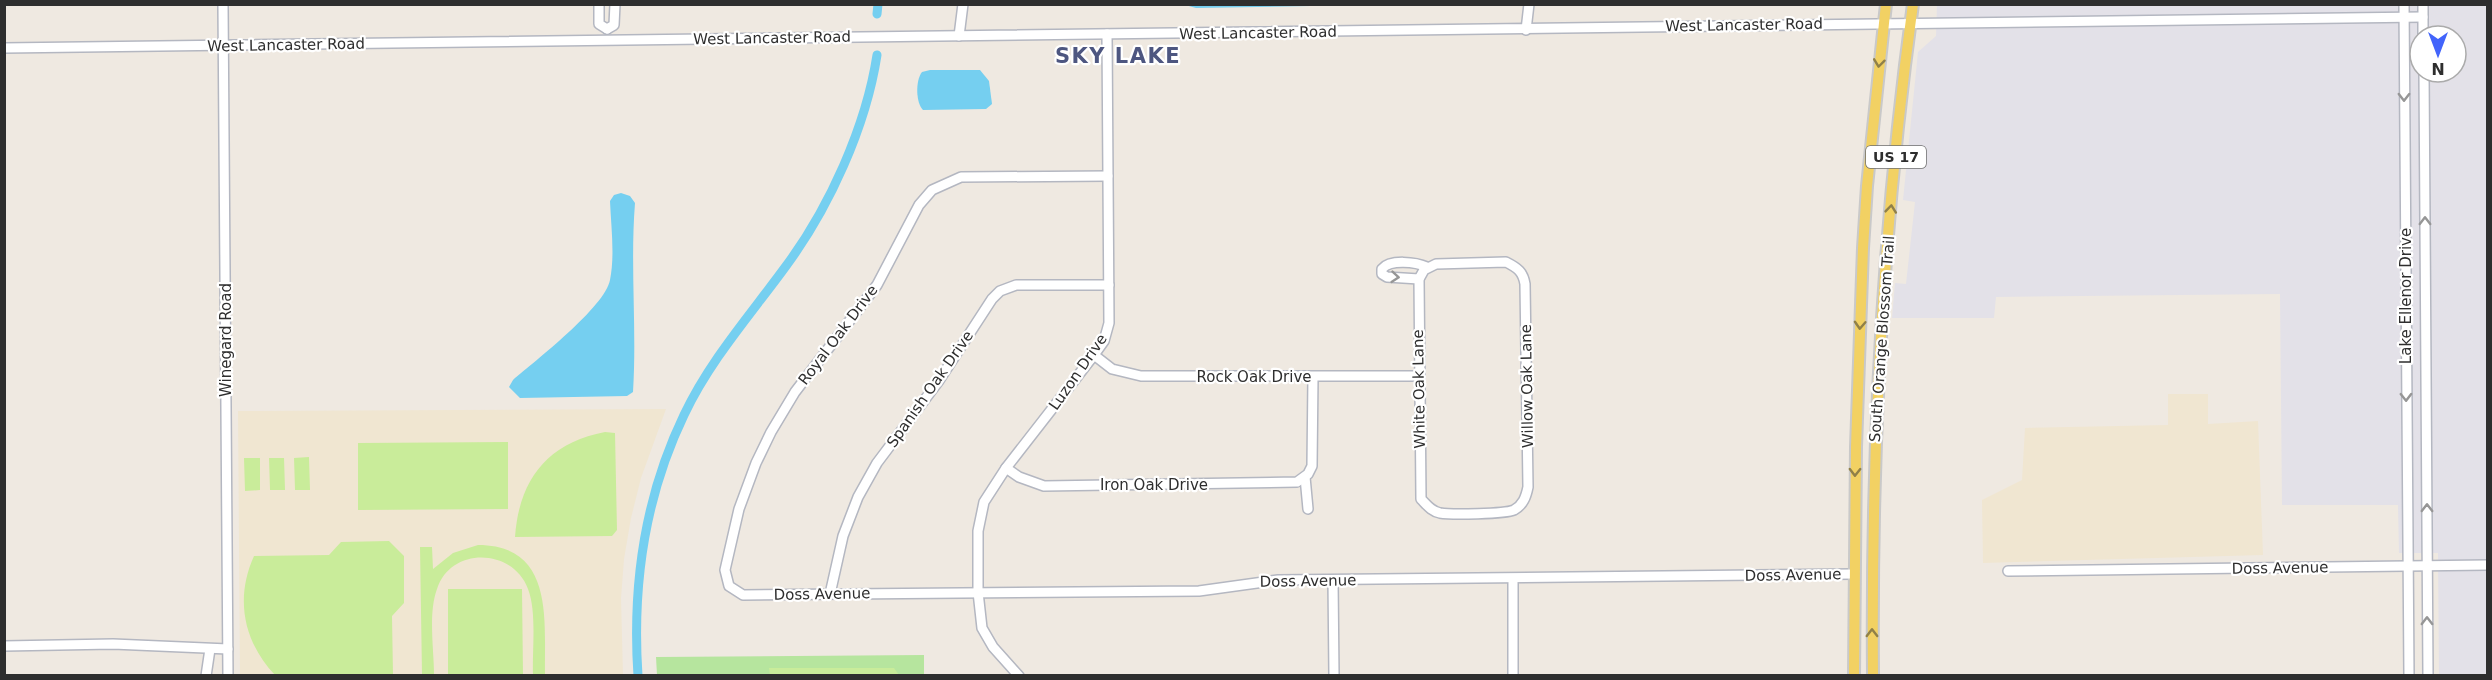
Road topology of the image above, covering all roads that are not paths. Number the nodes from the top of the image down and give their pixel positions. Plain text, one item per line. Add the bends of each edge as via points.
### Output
1 (223, 4) edge
2 (599, 4) edge
3 (615, 4) edge
4 (963, 4) edge
5 (1529, 4) edge
6 (1886, 4) edge
7 (1913, 4) edge
8 (2404, 4) edge
9 (2423, 4) edge
10 (2403, 17) junction
11 (2423, 17) junction
12 (1884, 22) junction
13 (1910, 23) junction
14 (2423, 24) edge
15 (1526, 30) junction
16 (607, 34) junction
17 (1107, 34) junction
18 (959, 36) junction
19 (223, 46) junction
20 (4, 48) edge
21 (2424, 84) edge
22 (1108, 176) junction
23 (1427, 267) junction
24 (1419, 279) junction
25 (2406, 279) junction
26 (2425, 279) junction
27 (1109, 285) junction
28 (1094, 355) junction
29 (1419, 376) junction
30 (1313, 377) junction
31 (1858, 396) junction
32 (1875, 418) junction
33 (1006, 468) junction
34 (1305, 477) junction
35 (1308, 509) dead end
36 (1473, 513) joint
37 (2487, 565) edge
38 (2408, 567) junction
39 (2427, 567) junction
40 (2008, 571) dead end
41 (1853, 574) junction
42 (1513, 579) junction
43 (1333, 580) junction
44 (729, 586) joint
45 (1872, 590) junction
46 (978, 592) junction
47 (830, 594) junction
48 (4, 646) edge
49 (210, 649) junction
50 (228, 649) junction
51 (206, 675) edge
52 (228, 675) edge
53 (1019, 675) edge
54 (1334, 675) edge
55 (1514, 675) edge
56 (1854, 675) edge
57 (1873, 675) edge
58 (2409, 675) edge
59 (2428, 675) edge

1 - 19 street, Winegard Road
2 - 16 street via 599,24
3 - 16 street via 614,25
4 - 18 street
5 - 15 street
6 - 12 main road, South Orange Blossom Trail / US 17
7 - 13 main road, South Orange Blossom Trail / US 17
8 - 10 street, Lake Ellenor Drive
9 - 11 street
10 - 11 street, West Lancaster Road
10 - 13 street, West Lancaster Road
10 -> 25 street, Lake Ellenor Drive
11 - 14 street
12 - 13 street, West Lancaster Road
12 - 15 street, West Lancaster Road
12 -> 31 main road, South Orange Blossom Trail / US 17 via 1867,186
32 -> 13 main road, South Orange Blossom Trail / US 17
15 - 17 street, West Lancaster Road
16 - 18 street, West Lancaster Road
16 - 19 street, West Lancaster Road
17 - 18 street, West Lancaster Road
17 - 22 street, Luzon Drive
19 - 20 street, West Lancaster Road
19 - 50 street, Winegard Road
26 -> 21 street, Lake Ellenor Drive
22 - 27 street, Luzon Drive
22 - 44 street, Royal Oak Drive via 961,177 932,190 919,205 878,285 795,392 771,432 739,509 725,570
23 - 24 street
23 -> 24 street via 1418,263 1386,264 1382,269 1387,278
23 - 36 street, Willow Oak Lane via 1442,263 1506,262 1523,274 1525,284 1527,493 1516,509
24 - 29 street, White Oak Lane
25 - 26 street
25 -> 38 street, Lake Ellenor Drive
39 -> 26 street, Lake Ellenor Drive
27 - 28 street, Luzon Drive via 1107,334
27 - 47 street, Spanish Oak Drive via 1016,285 992,299 938,382 877,463 858,497 843,537
28 - 30 street, Rock Oak Drive via 1112,369 1141,376
28 - 33 street, Luzon Drive
29 - 30 street, Rock Oak Drive
29 - 36 street, White Oak Lane via 1421,499 1441,513
30 - 34 street via 1313,459
31 - 32 main road via 1867,414
31 -> 41 main road, South Orange Blossom Trail / US 17
32 - 45 main road, South Orange Blossom Trail / US 17
33 - 34 street, Iron Oak Drive via 1044,486 1286,484
33 - 46 street, Luzon Drive via 984,502 978,531
34 - 35 street
37 - 39 street
38 - 39 street
38 - 40 street, Doss Avenue
38 - 58 street, Lake Ellenor Drive
59 -> 39 street, Lake Ellenor Drive
41 - 42 street, Doss Avenue
41 - 45 main road
41 - 56 main road, South Orange Blossom Trail / US 17
42 - 43 street, Doss Avenue
42 - 55 street
43 - 46 street, Doss Avenue via 1278,580 1198,591
43 - 54 street
44 - 47 street, Doss Avenue via 743,595
57 -> 45 main road, South Orange Blossom Trail / US 17
46 - 47 street, Doss Avenue
46 - 53 street, Luzon Drive via 982,628 993,647
48 - 49 street
49 - 50 street
49 - 51 street
50 - 52 street, Winegard Road

